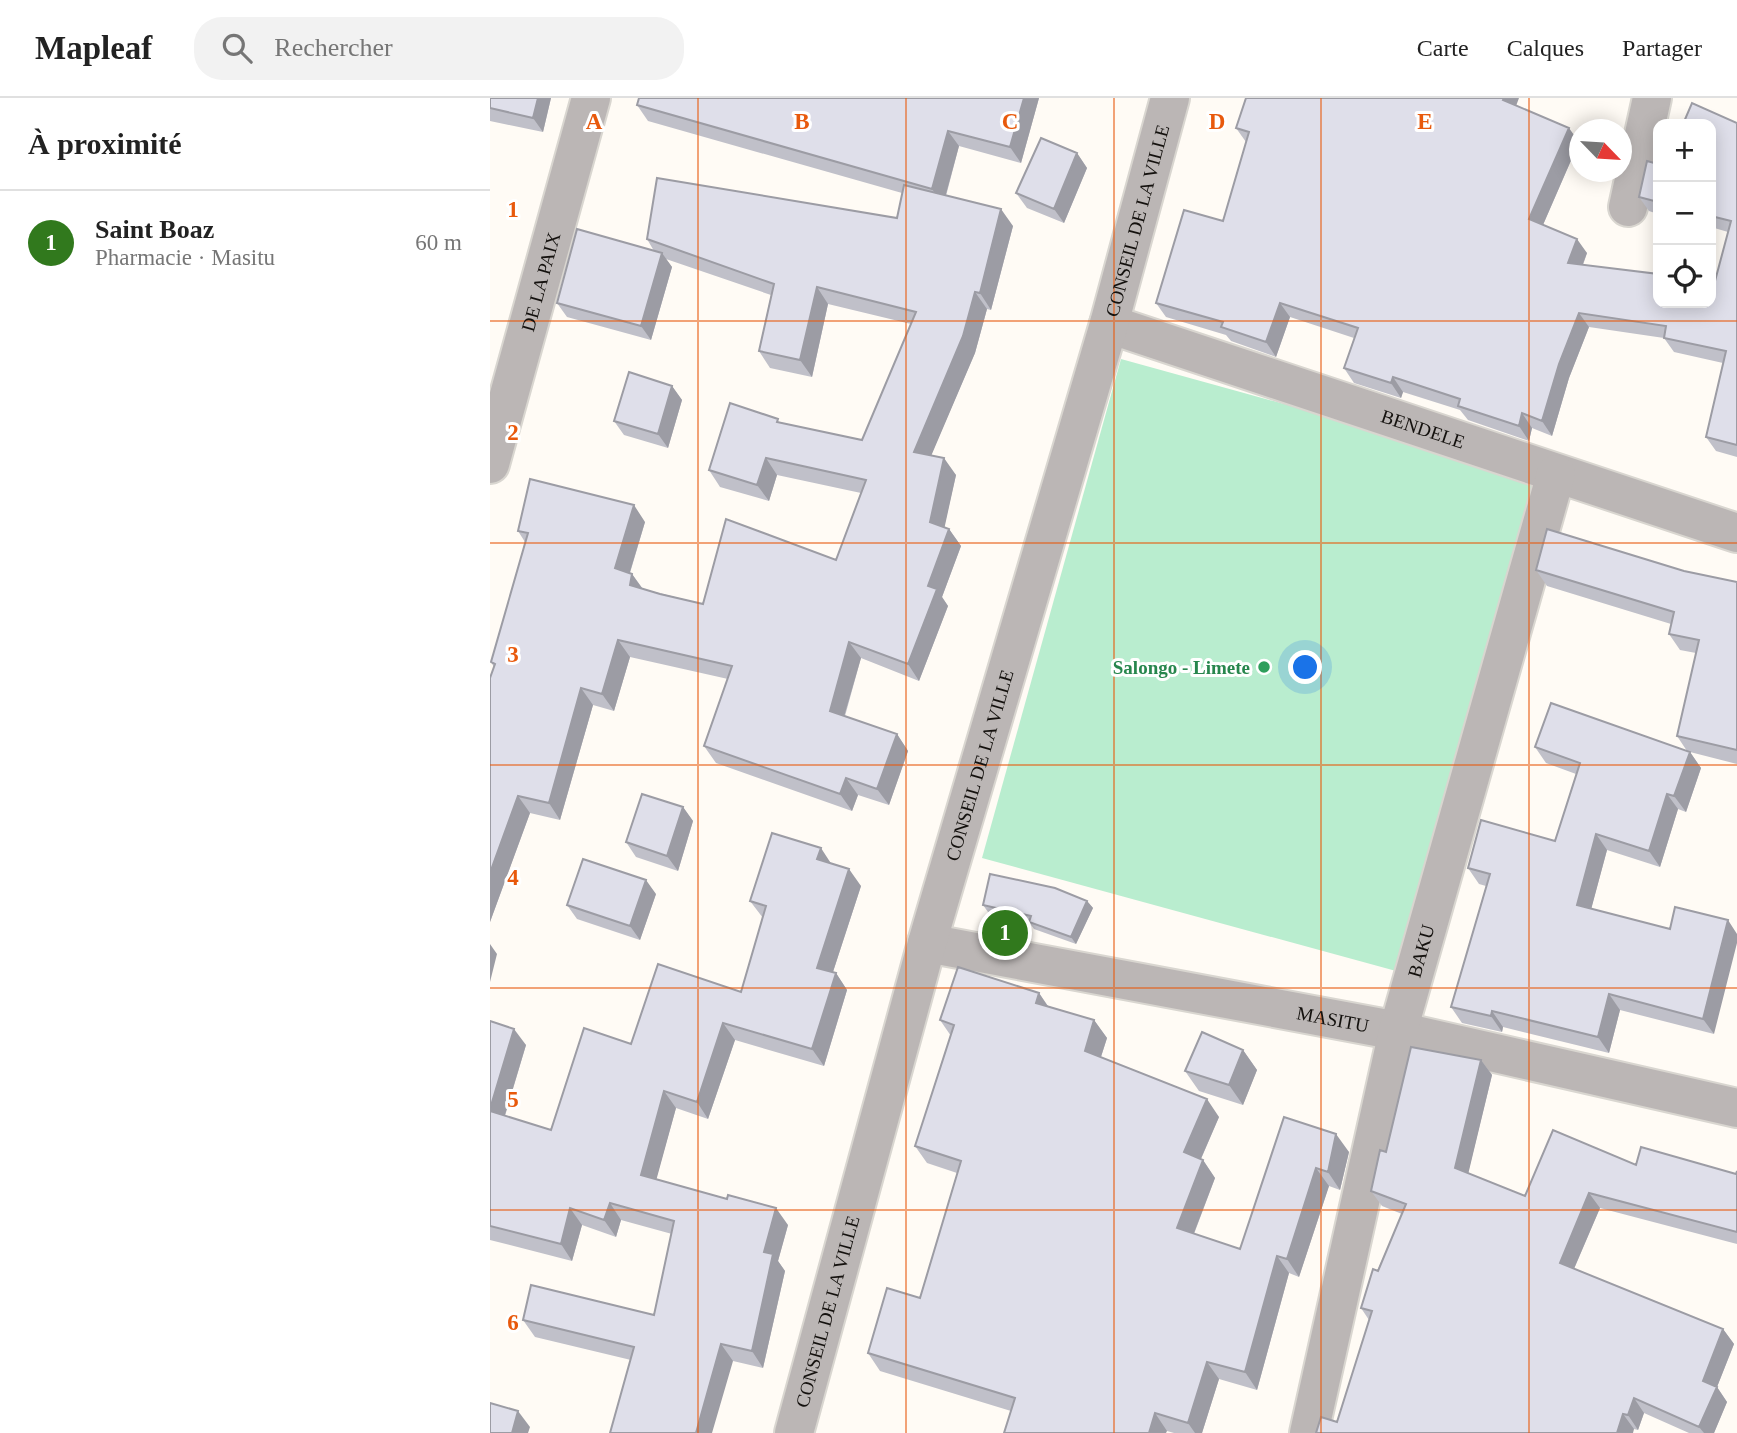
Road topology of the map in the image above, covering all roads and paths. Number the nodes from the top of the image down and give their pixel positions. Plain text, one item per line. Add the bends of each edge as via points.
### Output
1 (591, 98) edge
2 (1170, 98) edge
3 (1652, 98) edge
4 (1628, 206) dead end
5 (1109, 324) junction
6 (490, 464) edge
7 (1556, 474) junction
8 (1737, 533) edge
9 (927, 943) junction
10 (1398, 1031) junction
11 (1737, 1108) edge
12 (794, 1433) edge
13 (1309, 1433) edge

1 - 6 street, DE LA PAIX
2 - 5 street, CONSEIL DE LA VILLE
3 - 4 street
5 - 7 street, BENDELE
5 - 9 street, CONSEIL DE LA VILLE
7 - 8 street, BENDELE
7 - 10 street, BAKU
9 - 10 street, MASITU
9 - 12 street, CONSEIL DE LA VILLE
10 - 11 street, MASITU
10 - 13 street, BAKU

